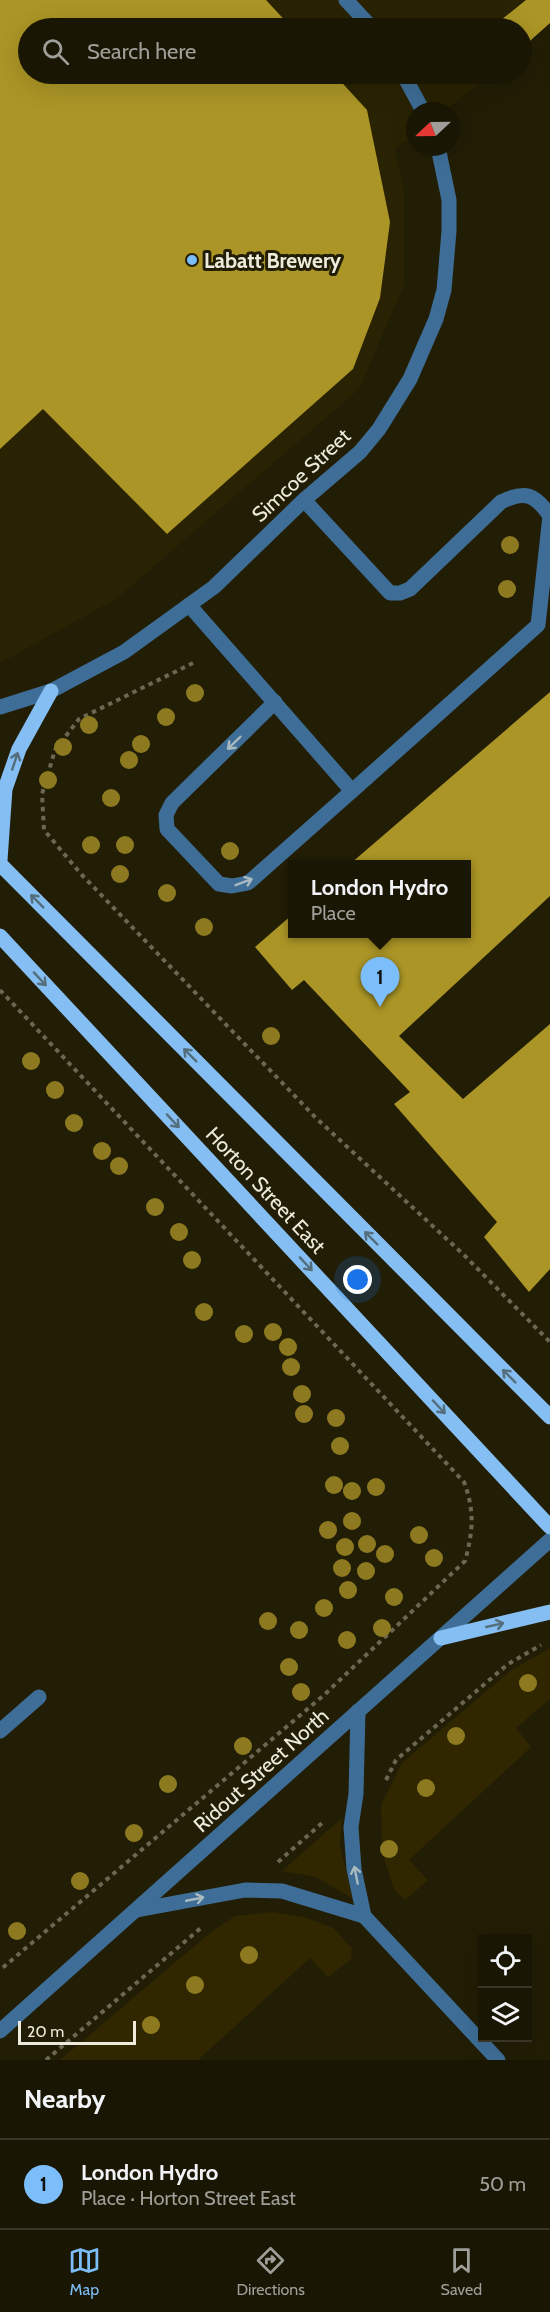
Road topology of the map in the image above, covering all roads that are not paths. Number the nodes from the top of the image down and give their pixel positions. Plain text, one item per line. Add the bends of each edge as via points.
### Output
1 (346, 0) edge
2 (363, 18) edge
3 (408, 84) edge
4 (418, 102) edge
5 (440, 156) edge
6 (304, 500) junction
7 (189, 605) junction
8 (51, 691) junction
9 (275, 702) junction
10 (0, 707) edge
11 (352, 791) junction
12 (0, 862) edge
13 (0, 936) edge
14 (550, 1418) edge
15 (550, 1527) edge
16 (550, 1540) edge
17 (550, 1612) edge
18 (441, 1638) junction
19 (39, 1697) dead end
20 (358, 1710) junction
21 (0, 1731) edge
22 (137, 1910) junction
23 (364, 1916) junction
24 (0, 2031) edge
25 (498, 2060) edge

1 - 2 street
3 - 4 street
5 - 6 street, Simcoe Street via 449,201 449,231 444,290 436,319 410,379 379,429 360,452
6 - 7 street, Simcoe Street via 214,588
6 - 11 street via 390,593 410,589 501,502 514,495 529,495 550,516 538,625
7 - 8 street, Simcoe Street via 124,652
7 - 9 street
8 - 10 street, Simcoe Street
12 -> 8 main road via 6,789 19,748
9 - 11 street
9 -> 11 street via 172,803 166,815 167,830 219,884 248,883
14 -> 12 main road, Horton Street East
13 -> 15 main road, Horton Street East
16 - 18 street, Ridout Street North
18 -> 17 main road
18 - 20 street, Ridout Street North
19 - 21 street
20 - 22 street, Ridout Street North
23 -> 20 street via 354,1869 351,1827 356,1794
22 -> 23 street via 245,1890 282,1891
22 - 24 street, Ridout Street North
23 - 25 street

